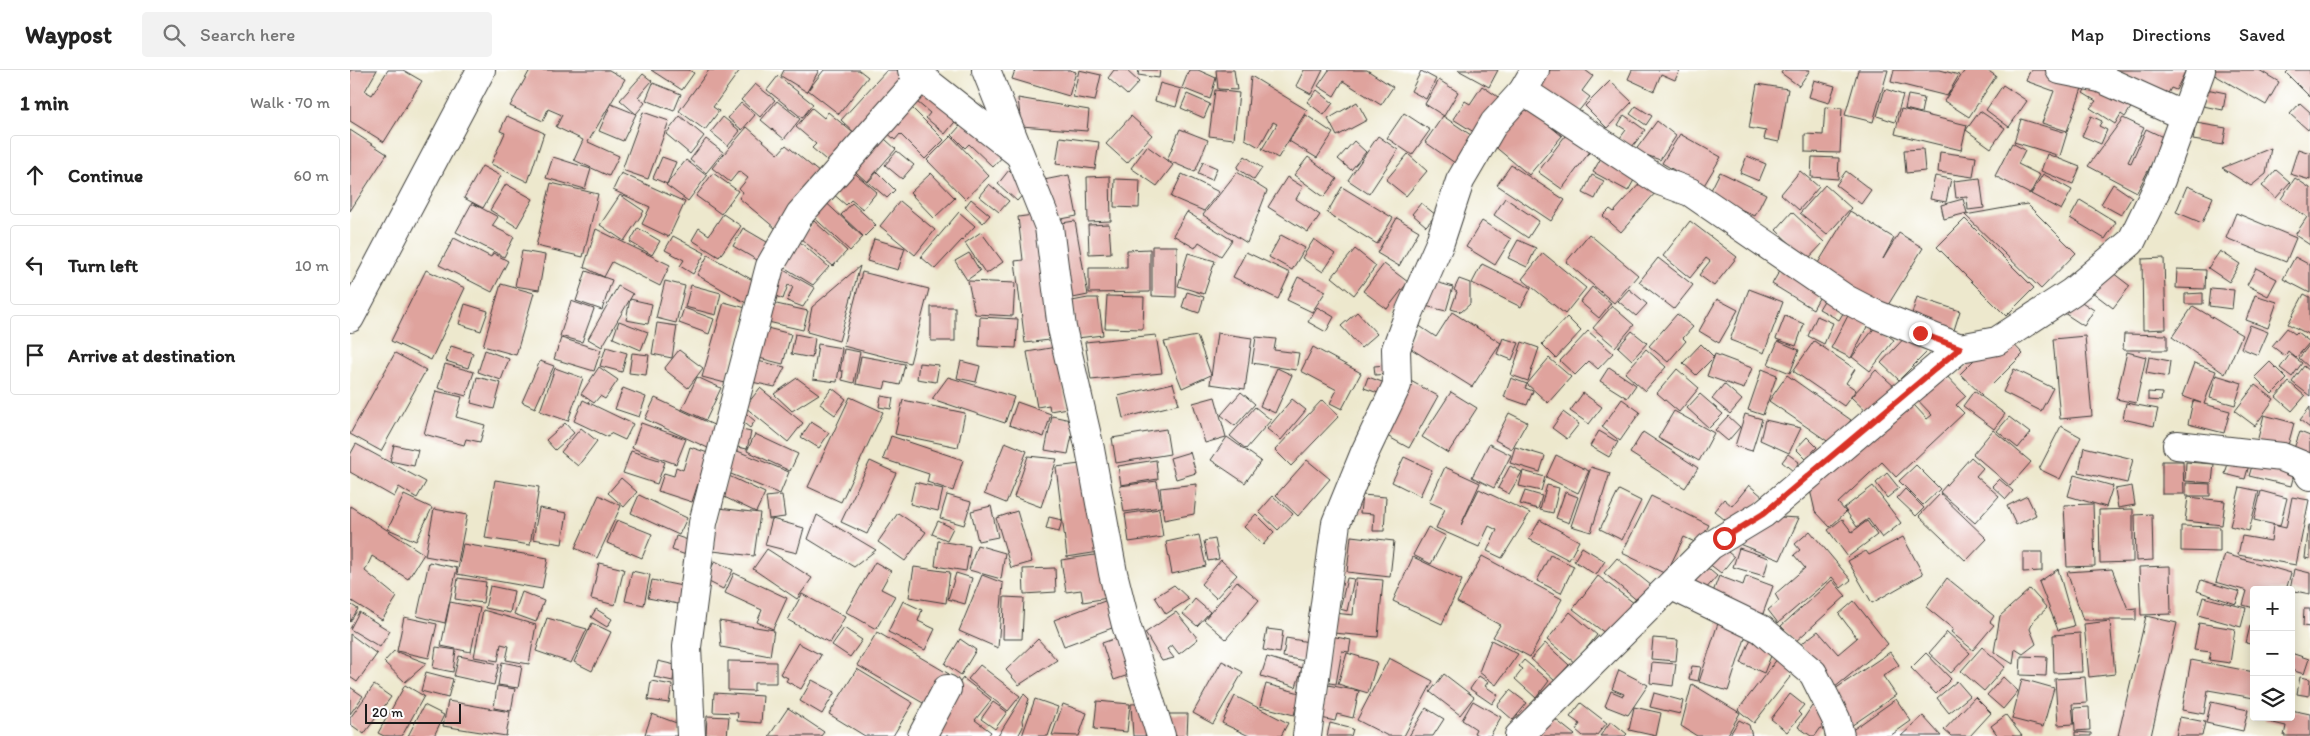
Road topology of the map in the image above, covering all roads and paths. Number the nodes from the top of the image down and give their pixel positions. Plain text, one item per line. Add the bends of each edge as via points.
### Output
1 (481, 70) edge
2 (986, 70) edge
3 (2060, 70) edge
4 (2201, 70) edge
5 (917, 73) edge
6 (1529, 80) edge
7 (2184, 116) junction
8 (1022, 157) junction
9 (350, 318) edge
10 (1960, 348) junction
11 (2177, 445) dead end
12 (2310, 476) edge
13 (1672, 586) junction
14 (948, 689) dead end
15 (691, 736) edge
16 (922, 736) edge
17 (1161, 736) edge
18 (1307, 736) edge
19 (1519, 736) edge
20 (1840, 736) edge

1 - 9 street
2 - 8 street
3 - 7 street via 2100,78
4 - 7 street
5 - 8 street
5 - 15 street via 800,214 770,266 702,523 686,647
6 - 10 street via 1660,181 1690,192 1846,299
6 - 18 street via 1494,123 1460,181 1439,245 1396,349 1397,385 1336,522
7 - 10 street via 2161,180 2131,242 2072,292 1997,341
8 - 17 street via 1049,227 1062,328 1090,449 1113,573
10 - 13 street via 1763,514 1710,546
11 - 12 street via 2282,457 2304,466
13 - 19 street
13 - 20 street via 1761,629 1813,673 1836,719
14 - 16 street

